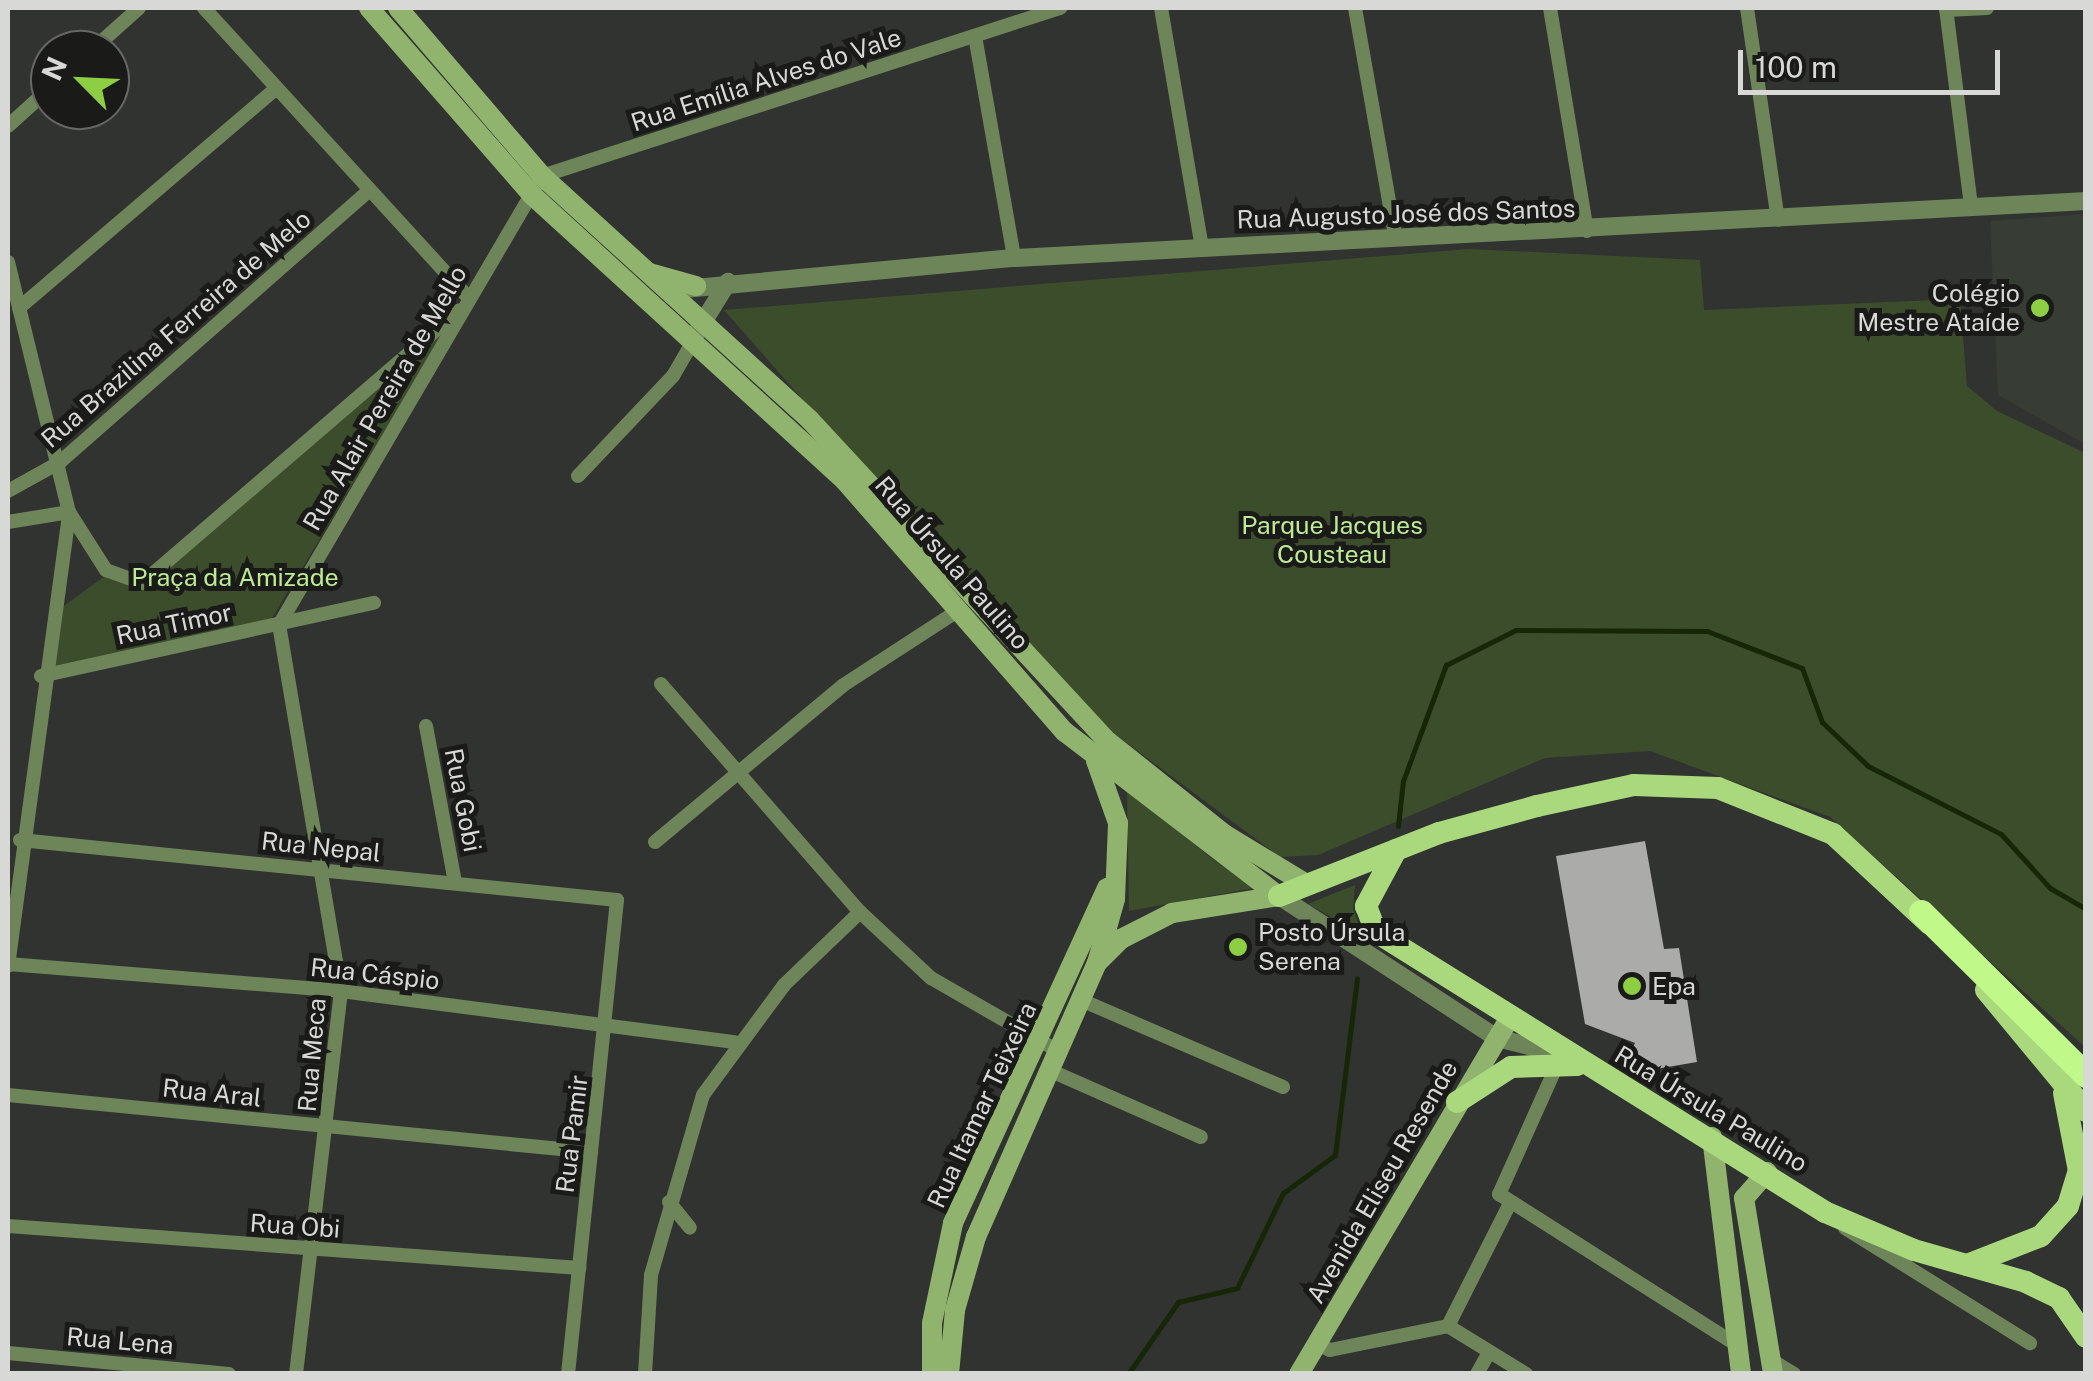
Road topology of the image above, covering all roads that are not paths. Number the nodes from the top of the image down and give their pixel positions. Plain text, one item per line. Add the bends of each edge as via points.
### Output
1 (139, 8) edge
2 (204, 8) edge
3 (369, 8) edge
4 (398, 8) edge
5 (1060, 8) edge
6 (1161, 8) edge
7 (1355, 8) edge
8 (1550, 8) edge
9 (1747, 8) edge
10 (1988, 8) edge
11 (1946, 9) edge
12 (114, 30) edge
13 (974, 36) junction
14 (272, 90) junction
15 (30, 106) edge
16 (8, 126) edge
17 (536, 185) junction
18 (368, 191) junction
19 (2086, 201) edge
20 (1971, 207) junction
21 (1778, 220) junction
22 (1587, 232) junction
23 (1396, 236) junction
24 (1202, 248) junction
25 (1014, 258) junction
26 (8, 262) edge
27 (643, 270) junction
28 (728, 282) junction
29 (696, 286) junction
30 (466, 303) junction
31 (666, 304) junction
32 (19, 308) junction
33 (702, 321) junction
34 (693, 342) junction
35 (60, 462) junction
36 (578, 476) dead end
37 (8, 491) edge
38 (69, 512) junction
39 (8, 522) edge
40 (374, 604) dead end
41 (956, 612) junction
42 (279, 624) junction
43 (41, 676) junction
44 (661, 684) dead end
45 (426, 726) dead end
46 (1094, 757) junction
47 (739, 768) junction
48 (20, 840) junction
49 (655, 842) dead end
50 (1396, 850) junction
51 (1116, 868) junction
52 (316, 869) junction
53 (455, 882) junction
54 (1308, 885) junction
55 (1279, 896) junction
56 (617, 900) joint
57 (860, 912) junction
58 (1921, 912) joint
59 (1098, 963) junction
60 (8, 965) edge
61 (341, 992) junction
62 (1081, 1000) junction
63 (1510, 1018) junction
64 (608, 1024) junction
65 (1497, 1038) junction
66 (735, 1042) junction
67 (1049, 1055) junction
68 (1570, 1061) junction
69 (2073, 1076) edge
70 (1283, 1087) dead end
71 (8, 1095) edge
72 (1456, 1102) junction
73 (2086, 1111) edge
74 (328, 1127) junction
75 (1201, 1137) dead end
76 (1712, 1137) junction
77 (591, 1152) junction
78 (1767, 1172) junction
79 (669, 1202) junction
80 (1509, 1205) junction
81 (8, 1226) edge
82 (690, 1228) dead end
83 (313, 1250) junction
84 (1910, 1261) junction
85 (1967, 1265) junction
86 (579, 1268) junction
87 (1448, 1326) junction
88 (2086, 1336) edge
89 (2030, 1343) dead end
90 (1317, 1344) junction
91 (1737, 1345) junction
92 (1490, 1352) junction
93 (8, 1354) edge
94 (1772, 1367) edge
95 (229, 1374) edge
96 (296, 1374) edge
97 (568, 1374) edge
98 (645, 1374) edge
99 (932, 1374) edge
100 (949, 1374) edge
101 (1299, 1374) edge
102 (1477, 1374) edge
103 (1526, 1374) edge
104 (1741, 1374) edge
105 (1794, 1374) edge

1 - 12 street
2 - 14 street
3 - 17 main road, Rua Úrsula Paulino
4 - 17 main road, Rua Úrsula Paulino
5 - 13 street, Rua Emília Alves do Vale
6 - 24 street
7 - 23 street
8 - 22 street
9 - 21 street
10 - 11 street
11 - 20 street
13 - 17 street, Rua Emília Alves do Vale
13 - 25 street
14 - 18 street
14 - 32 street
15 - 16 street
17 - 27 main road, Rua Úrsula Paulino
17 - 30 street, Rua Alair Pereira de Mello
17 - 31 main road, Rua Úrsula Paulino
18 - 30 street
18 - 35 street, Rua Brazilina Ferreira de Melo
19 - 20 street, Rua Augusto José dos Santos
20 - 21 street, Rua Augusto José dos Santos
21 - 22 street, Rua Augusto José dos Santos
22 - 23 street, Rua Augusto José dos Santos
23 - 24 street, Rua Augusto José dos Santos
24 - 25 street, Rua Augusto José dos Santos
25 - 28 street, Rua Augusto José dos Santos
26 - 32 street
27 - 29 main road
27 - 31 main road, Rua Úrsula Paulino
28 - 29 street, Rua Augusto José dos Santos
28 - 33 street
29 - 31 street, Rua Augusto José dos Santos
30 - 38 street via 142,584 106,570
30 - 42 street, Rua Alair Pereira de Mello
31 - 33 main road, Rua Úrsula Paulino
31 - 34 main road, Rua Úrsula Paulino
32 - 35 street
33 - 34 street
33 - 54 main road, Rua Úrsula Paulino via 857,469 1105,739 1224,834
34 - 36 street via 674,376
34 - 41 main road, Rua Úrsula Paulino via 845,481
35 - 37 street, Rua Brazilina Ferreira de Melo
35 - 38 street
38 - 39 street
38 - 43 street
40 - 42 street, Rua Timor
41 - 46 main road, Rua Úrsula Paulino
41 - 47 street via 842,686
42 - 43 street, Rua Timor
42 - 52 street, Rua Meca
43 - 48 street
44 - 47 street
45 - 53 street, Rua Gobi
46 - 51 main road, Rua Itamar Teixeira via 1118,823
46 - 55 main road, Rua Úrsula Paulino
47 - 49 street
47 - 57 street
48 - 52 street, Rua Nepal
48 - 60 street
50 - 54 main road
50 - 58 main road via 1634,784 1718,788 1832,834
50 - 63 main road, Rua Úrsula Paulino via 1366,906 1376,932
51 - 59 main road, Rua Itamar Teixeira
51 - 67 main road, Rua Itamar Teixeira
52 - 53 street, Rua Nepal
52 - 61 street, Rua Meca
53 - 56 street, Rua Nepal
54 - 55 main road
55 - 59 main road, Rua Itamar Teixeira via 1172,913 1121,939
55 - 65 street, Rua Úrsula Paulino
56 - 64 street, Rua Pamir
57 - 66 street
57 - 67 street via 931,978
58 - 69 highway
59 - 62 main road, Rua Itamar Teixeira
60 - 61 street, Rua Cáspio
61 - 64 street, Rua Cáspio
61 - 74 street, Rua Meca
62 - 67 main road, Rua Itamar Teixeira
62 - 70 street
63 - 65 main road, Avenida Eliseu Resende
63 - 68 main road, Rua Úrsula Paulino
64 - 66 street, Rua Cáspio
64 - 77 street, Rua Pamir
65 - 68 street, Rua Úrsula Paulino
65 - 72 main road, Avenida Eliseu Resende
66 - 79 street via 704,1095
67 - 75 street
67 - 99 main road, Rua Itamar Teixeira via 953,1223 932,1323
67 - 100 main road, Rua Itamar Teixeira via 976,1237 955,1310
68 - 72 main road via 1511,1067
68 - 76 main road, Rua Úrsula Paulino
68 - 80 street via 1498,1184
69 - 73 main road
69 - 85 main road via 2080,1170 2068,1206 2040,1236
71 - 74 street, Rua Aral
72 - 90 main road, Avenida Eliseu Resende
74 - 77 street, Rua Aral
74 - 83 street, Rua Meca
76 - 78 main road, Rua Úrsula Paulino
76 - 91 main road
77 - 86 street, Rua Pamir
78 - 84 main road, Rua Úrsula Paulino
78 - 94 main road via 1744,1198
79 - 82 street
79 - 98 street via 651,1275
80 - 87 street
80 - 91 street
81 - 83 street, Rua Obi
83 - 86 street, Rua Obi
83 - 96 street, Rua Meca
84 - 85 main road, Rua Úrsula Paulino
84 - 89 street, Rua Úrsula Paulino
85 - 88 main road, Rua Úrsula Paulino via 2058,1298
86 - 97 street, Rua Pamir
87 - 90 street via 1330,1350
87 - 92 street
90 - 101 main road, Avenida Eliseu Resende
91 - 104 main road
92 - 102 street
92 - 103 street
93 - 95 street, Rua Lena
94 - 105 street

